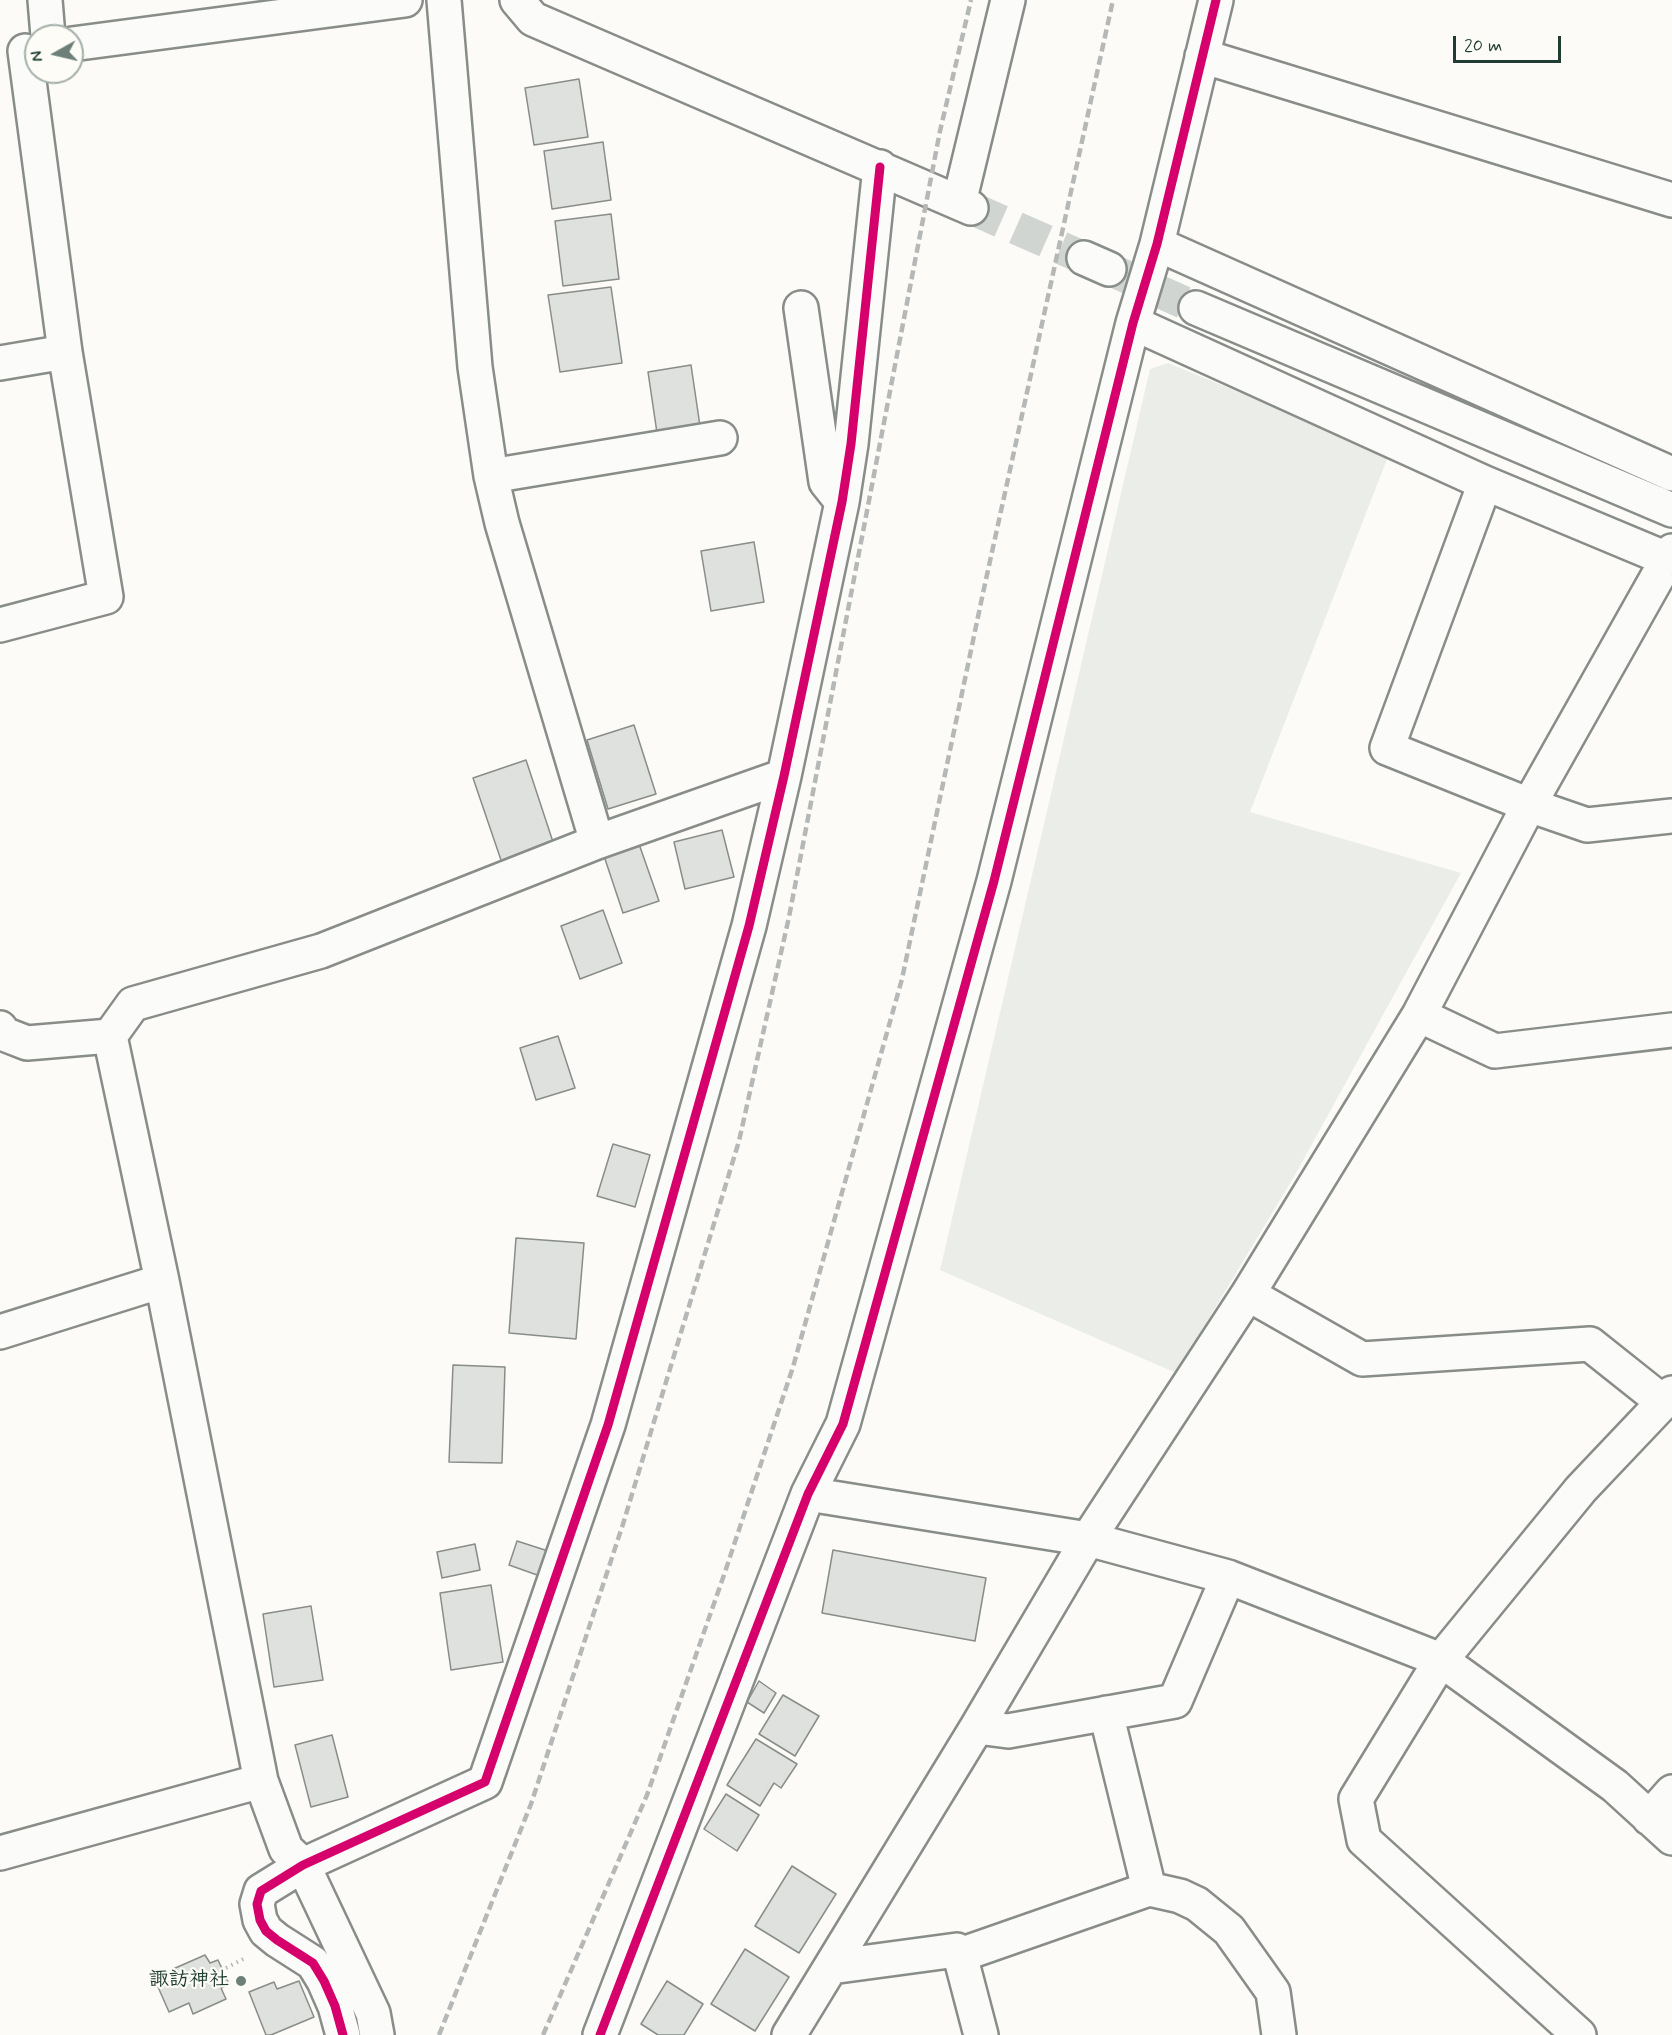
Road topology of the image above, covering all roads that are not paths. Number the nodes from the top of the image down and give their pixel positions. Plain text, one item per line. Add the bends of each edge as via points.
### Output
1 (45, 0) edge
2 (405, 0) edge
3 (444, 0) edge
4 (517, 0) edge
5 (1008, 0) edge
6 (1216, 0) edge
7 (237, 11) edge
8 (36, 24) edge
9 (84, 42) edge
10 (1202, 56) junction
11 (31, 84) edge
12 (880, 167) junction
13 (1672, 200) edge
14 (1157, 244) junction
15 (801, 308) dead end
16 (1196, 308) tunnel mouth
17 (1134, 323) junction
18 (64, 352) junction
19 (0, 363) edge
20 (720, 438) dead end
21 (1672, 474) edge
22 (491, 476) junction
23 (1485, 483) junction
24 (842, 502) junction
25 (1672, 510) edge
26 (1670, 555) edge
27 (0, 625) edge
28 (784, 776) junction
29 (1530, 805) junction
30 (1672, 816) edge
31 (597, 842) junction
32 (1419, 1015) junction
33 (0, 1028) edge
34 (1672, 1030) edge
35 (110, 1036) junction
36 (162, 1281) junction
37 (1248, 1294) junction
38 (0, 1332) edge
39 (1668, 1398) edge
40 (808, 1494) junction
41 (1088, 1539) junction
42 (1228, 1577) junction
43 (1441, 1660) junction
44 (1106, 1713) junction
45 (977, 1727) junction
46 (261, 1782) junction
47 (1672, 1792) edge
48 (1661, 1828) edge
49 (0, 1853) edge
50 (303, 1865) junction
51 (1149, 1889) junction
52 (960, 1955) junction
53 (831, 1967) junction
54 (375, 2024) edge
55 (343, 2035) edge
56 (600, 2035) edge
57 (789, 2035) edge
58 (981, 2035) edge
59 (1279, 2035) edge
60 (1580, 2035) edge

1 - 8 street
2 - 7 street
3 - 22 street via 475,367
4 - 12 street via 533,19
5 - 12 street via 965,205
6 - 10 street
7 - 9 street
10 - 13 street
10 - 14 street
11 - 18 street
12 - 24 street
14 - 17 street
14 - 21 street
15 - 24 street via 826,482
16 - 25 street
17 - 23 street
17 - 40 street via 987,904 843,1424
18 - 19 street
18 - 27 street via 106,597
20 - 22 street
22 - 31 street
23 - 26 street
23 - 29 street via 1387,748
24 - 28 street
26 - 29 street
28 - 31 street
28 - 50 street via 749,926 608,1425 485,1782
29 - 30 street via 1587,825
29 - 32 street
31 - 35 street via 321,951 133,1004
32 - 34 street via 1495,1051
32 - 37 street
33 - 35 street via 4,1034 27,1043
35 - 36 street
36 - 38 street
36 - 46 street
37 - 39 street via 1362,1359 1590,1344
37 - 41 street
39 - 43 street via 1581,1489
40 - 41 street
40 - 56 street
41 - 42 street
41 - 45 street
42 - 43 street
42 - 44 street via 1175,1701
43 - 48 street via 1615,1786
43 - 60 street via 1356,1799 1364,1840
44 - 45 street via 1008,1731
44 - 51 street
45 - 53 street
46 - 49 street
46 - 50 street via 286,1849
47 - 48 street
50 - 54 street
50 - 55 street via 261,1891 257,1904 260,1920 277,1940 313,1964 335,2006
51 - 52 street
51 - 59 street via 1197,1904 1229,1930 1273,1992
52 - 53 street via 957,1950
52 - 58 street
53 - 57 street

